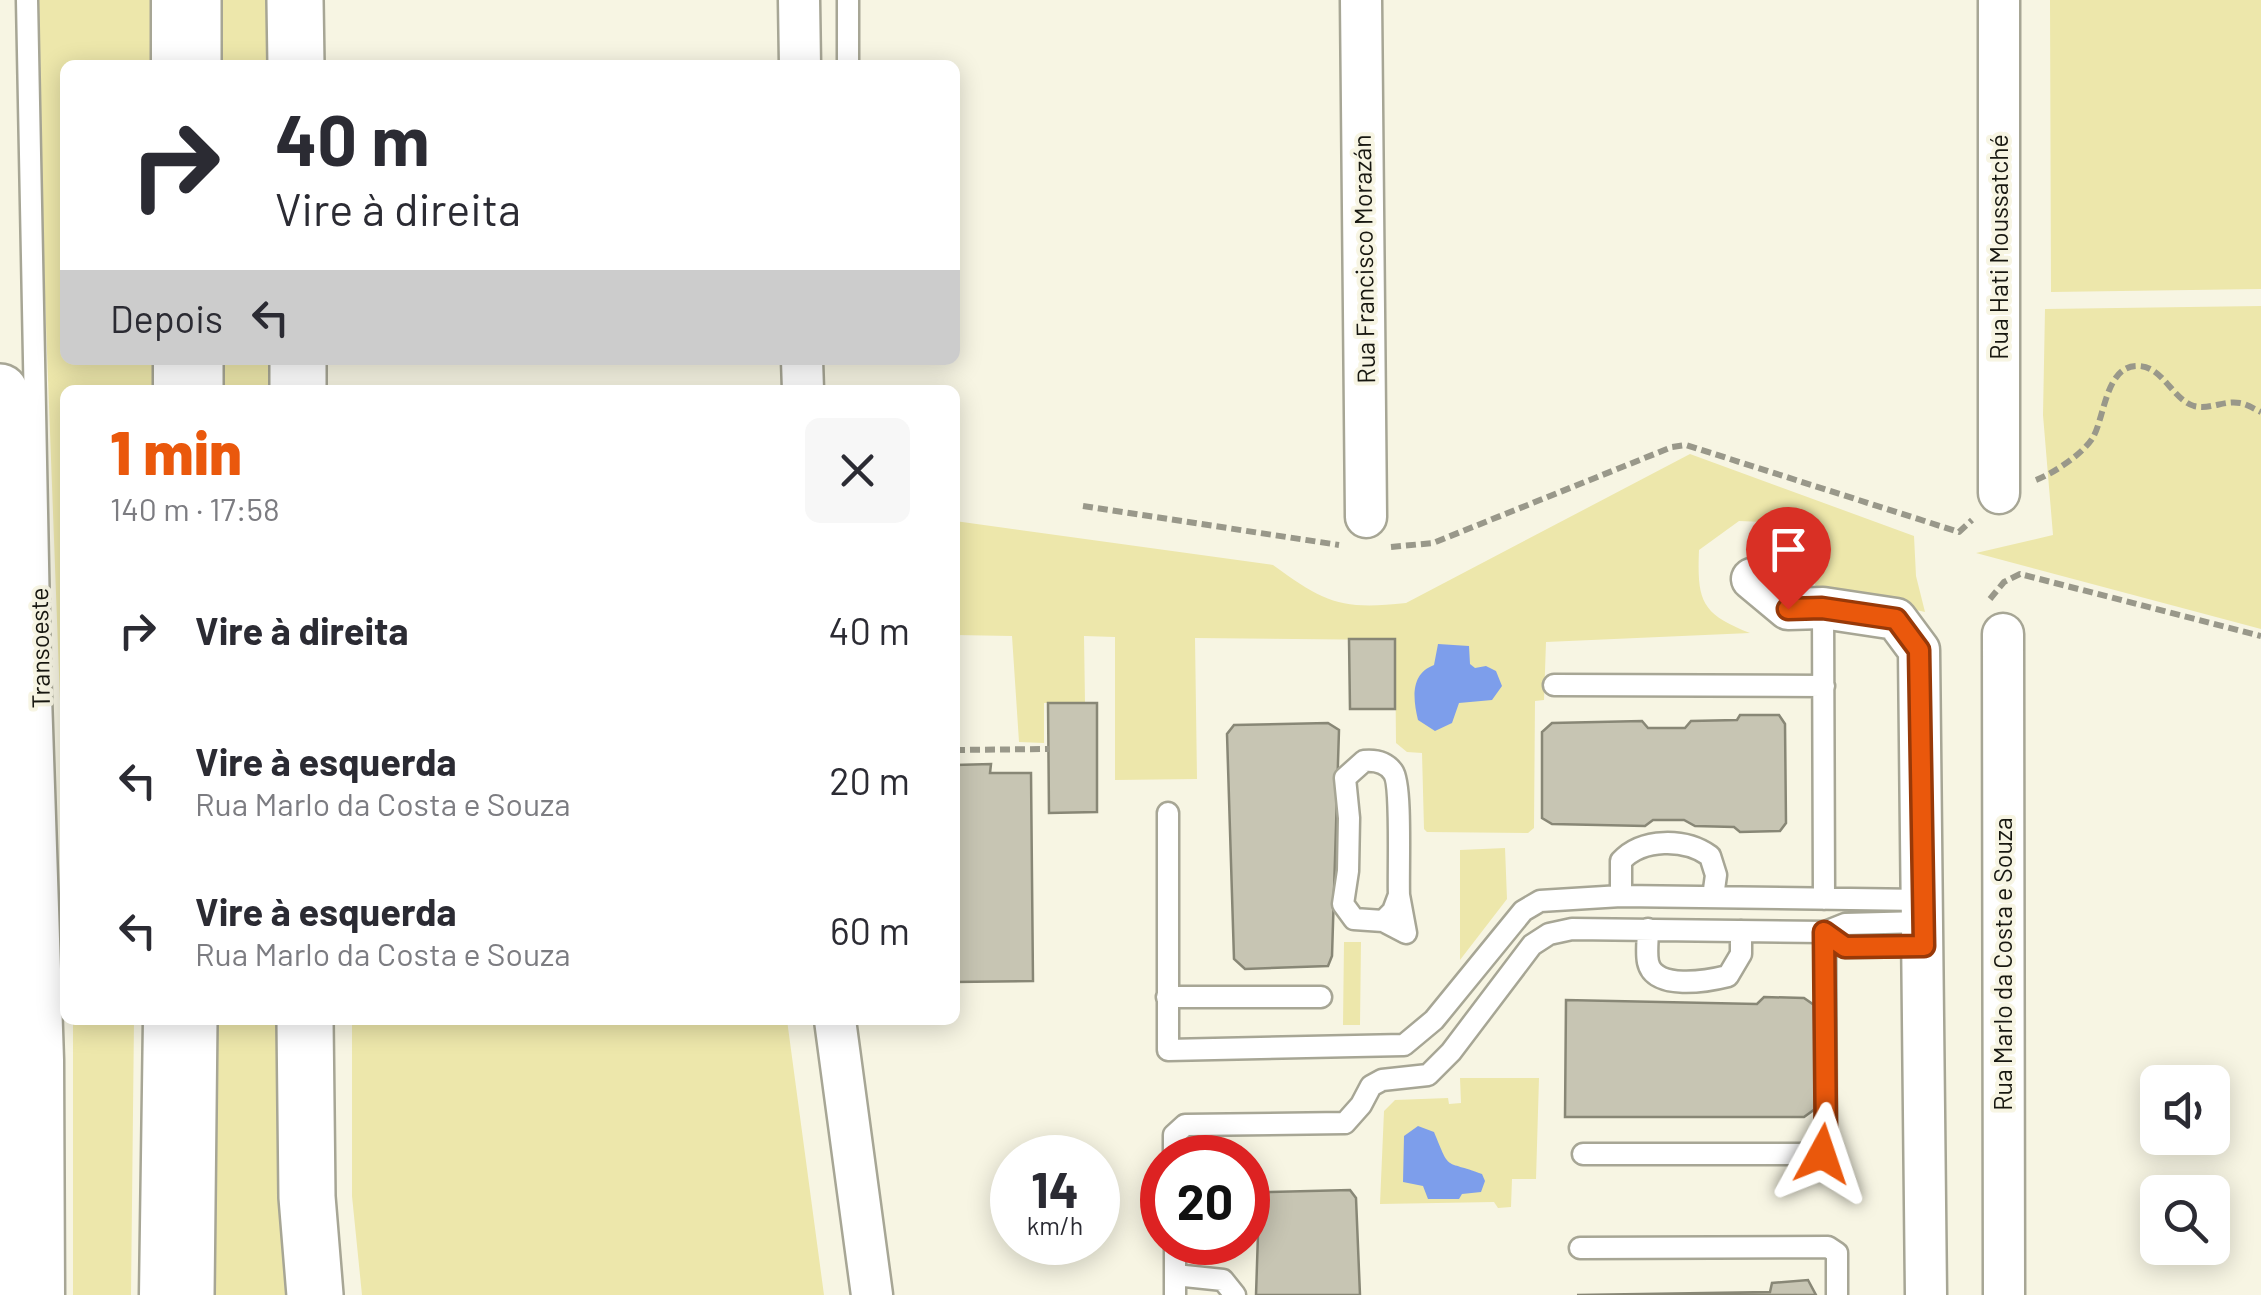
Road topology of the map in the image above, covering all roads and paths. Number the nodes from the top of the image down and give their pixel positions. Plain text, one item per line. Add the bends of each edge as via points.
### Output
1 (27, 0) edge
2 (162, 0) edge
3 (193, 0) edge
4 (295, 0) edge
5 (799, 0) edge
6 (848, 0) edge
7 (1361, 0) edge
8 (1999, 0) edge
9 (162, 60) edge
10 (193, 60) edge
11 (296, 60) edge
12 (800, 60) edge
13 (848, 60) edge
14 (0, 392) edge
15 (2261, 412) edge
16 (2000, 493) junction
17 (1084, 506) dead end
18 (1362, 537) junction
19 (1752, 579) dead end
20 (1822, 608) junction
21 (2002, 634) joint
22 (2261, 636) edge
23 (1554, 685) dead end
24 (1824, 686) junction
25 (1048, 749) dead end
26 (960, 750) edge
27 (1168, 813) dead end
28 (1399, 895) joint
29 (1621, 896) junction
30 (1713, 897) junction
31 (1824, 899) junction
32 (1923, 923) junction
33 (1648, 929) junction
34 (1742, 931) junction
35 (1824, 932) junction
36 (1168, 997) junction
37 (1320, 997) dead end
38 (154, 1025) edge
39 (189, 1025) edge
40 (305, 1025) edge
41 (836, 1025) edge
42 (1174, 1135) edge
43 (1583, 1154) dead end
44 (1580, 1248) dead end
45 (1175, 1285) edge
46 (20, 1295) edge
47 (54, 1295) edge
48 (150, 1295) edge
49 (186, 1295) edge
50 (315, 1295) edge
51 (872, 1295) edge
52 (1236, 1295) edge
53 (1837, 1295) edge
54 (1926, 1295) edge
55 (2004, 1295) edge

1 - 47 lane, Transoeste
2 - 9 lane
3 - 10 main road
4 - 11 main road
5 - 12 street
6 - 13 lane
7 - 18 street, Rua Francisco Morazán
8 - 16 street, Rua Hati Moussatché
14 - 46 main road via 22,1045
15 - 16 path via 2243,403 2200,408 2184,402 2153,370 2129,368 2118,376 2083,448 2048,475
16 - 18 path via 1959,532 1686,444 1433,543
17 - 18 path
19 - 20 street via 1788,609
20 - 24 lane
20 - 32 street via 1896,619 1919,650
21 - 22 path via 1980,615 2004,582 2020,574
21 - 55 street, Rua Marlo da Costa e Souza
23 - 24 lane
24 - 31 lane
25 - 26 path
27 - 36 lane
28 - 28 lane via 1383,921 1354,919 1343,904 1345,778 1364,760 1387,766 1398,781
29 - 30 lane
29 - 30 lane via 1622,861 1631,850 1658,844 1688,845 1710,856
29 - 36 lane via 1540,902 1522,911 1434,1020 1404,1045 1168,1050
30 - 31 lane
31 - 32 lane
32 - 35 lane via 1845,947
32 - 54 street
33 - 34 lane
33 - 34 lane via 1652,970 1689,983 1728,976 1741,954
33 - 42 lane via 1572,928 1532,945 1428,1075 1370,1086 1346,1123 1185,1125
34 - 35 lane
35 - 43 lane via 1822,1154
36 - 37 lane
38 - 48 lane
39 - 49 main road
40 - 50 main road
41 - 51 street
44 - 53 lane via 1828,1247 1836,1253
45 - 52 lane via 1223,1280

